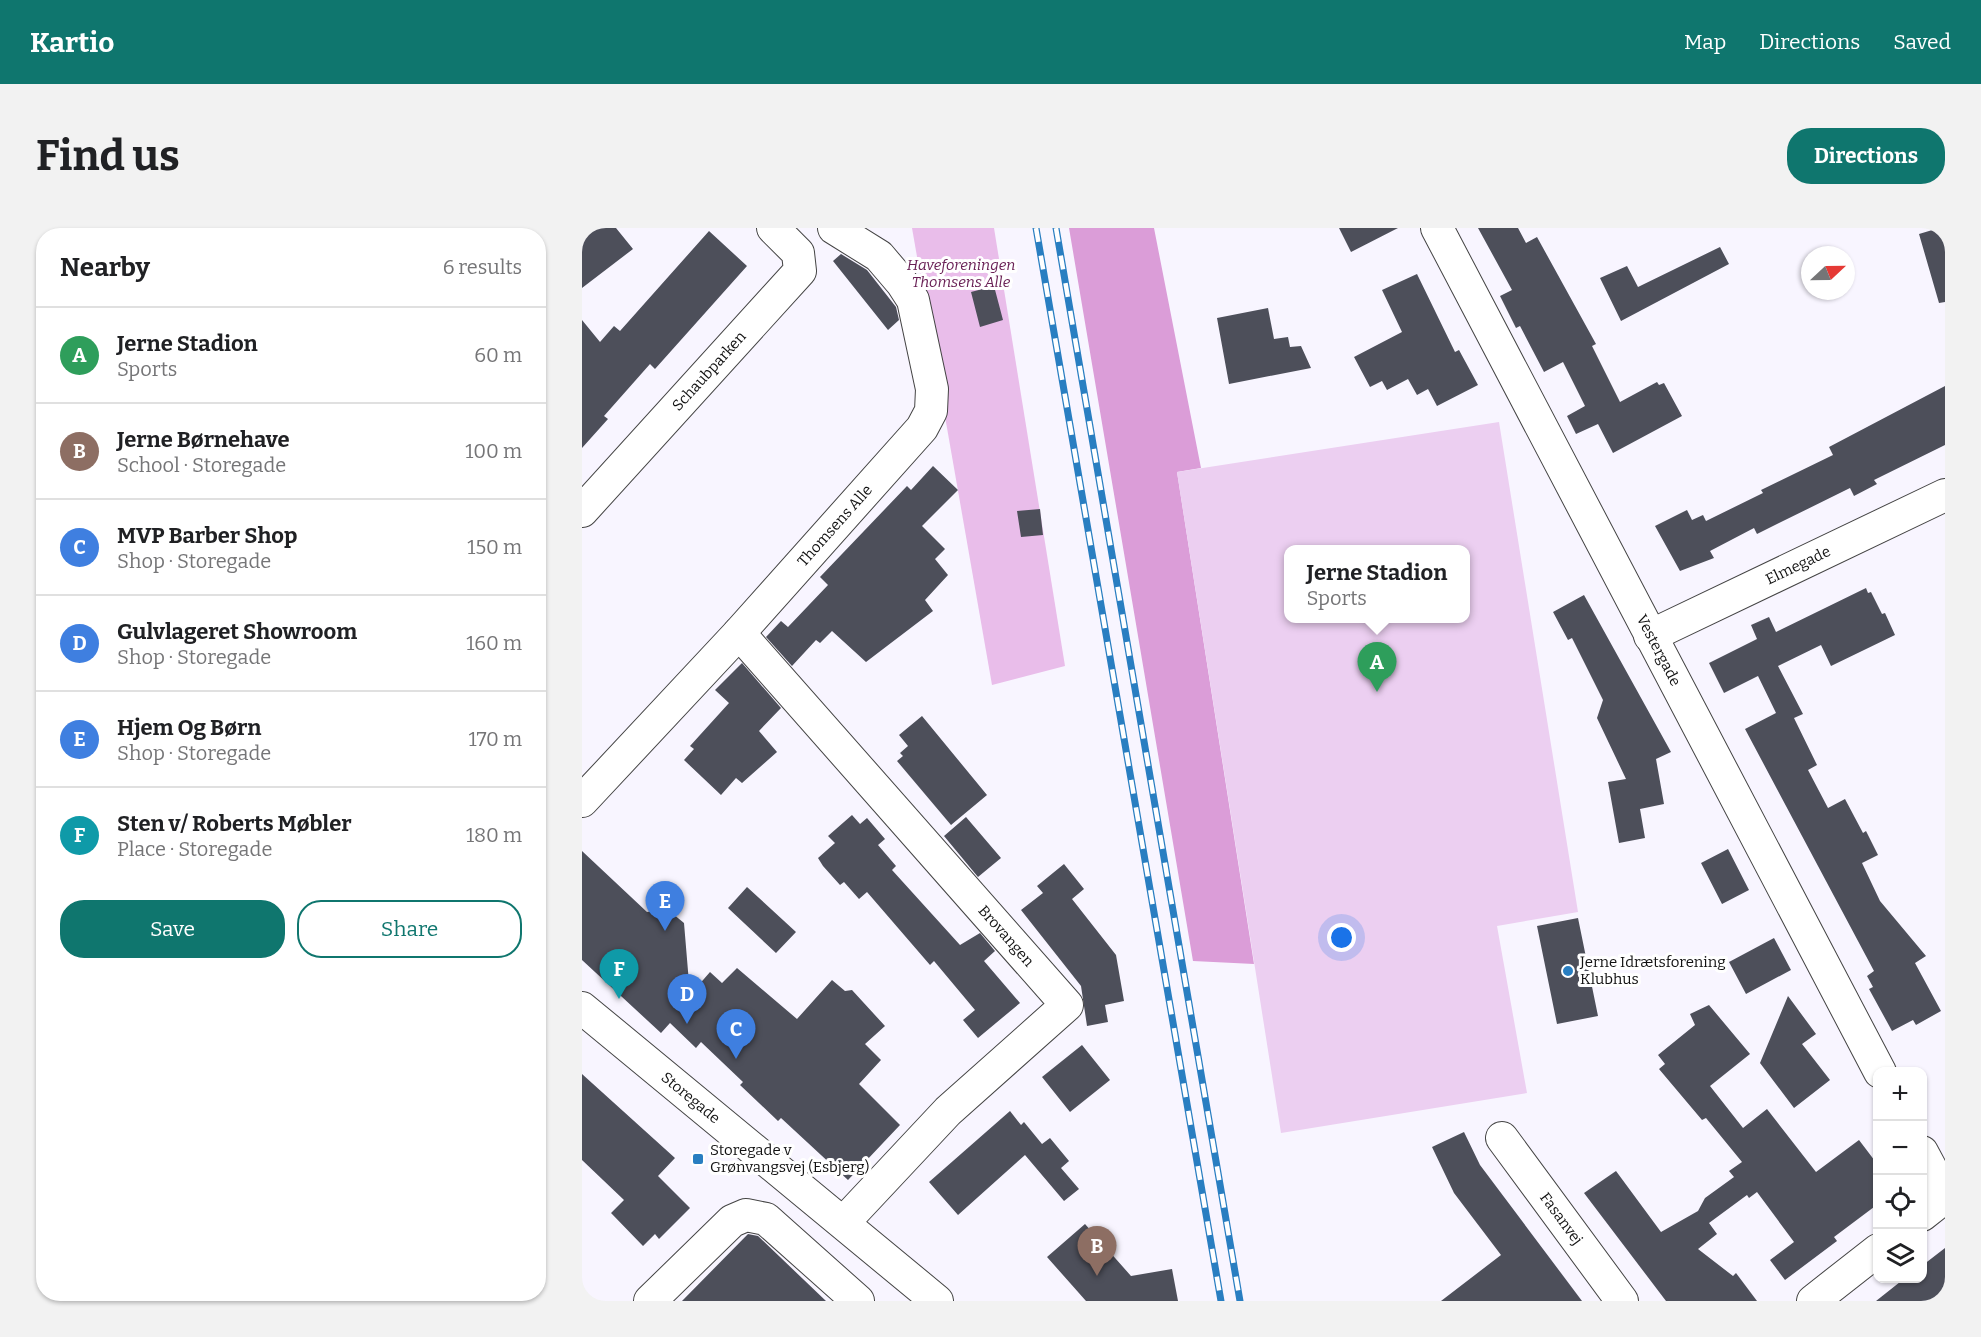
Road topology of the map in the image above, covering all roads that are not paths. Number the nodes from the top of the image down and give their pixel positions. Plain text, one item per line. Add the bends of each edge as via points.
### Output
1 (773, 228) edge
2 (834, 228) edge
3 (1437, 228) edge
4 (1945, 495) edge
5 (582, 511) edge
6 (739, 633) junction
7 (1650, 636) junction
8 (582, 801) edge
9 (582, 1008) edge
10 (1878, 1067) edge
11 (1502, 1138) dead end
12 (1927, 1160) edge
13 (1945, 1196) edge
14 (1927, 1212) edge
15 (844, 1222) junction
16 (1873, 1254) edge
17 (650, 1301) edge
18 (858, 1301) edge
19 (938, 1301) edge
20 (1622, 1301) edge
21 (1813, 1301) edge

1 - 5 street, Schaubparken via 798,253 800,272
2 - 6 street, Thomsens Alle via 879,256 913,300 932,389 931,411 922,428
3 - 7 street, Vestergade
4 - 7 street, Elmegade
6 - 8 street, Thomsens Alle
6 - 15 street, Brovangen via 1067,1005 948,1111
7 - 10 street, Vestergade
9 - 15 street, Storegade
11 - 20 street, Fasanvej
12 - 13 street
13 - 14 street
15 - 19 street, Storegade
16 - 21 street
17 - 18 street via 732,1221 746,1215 766,1219

